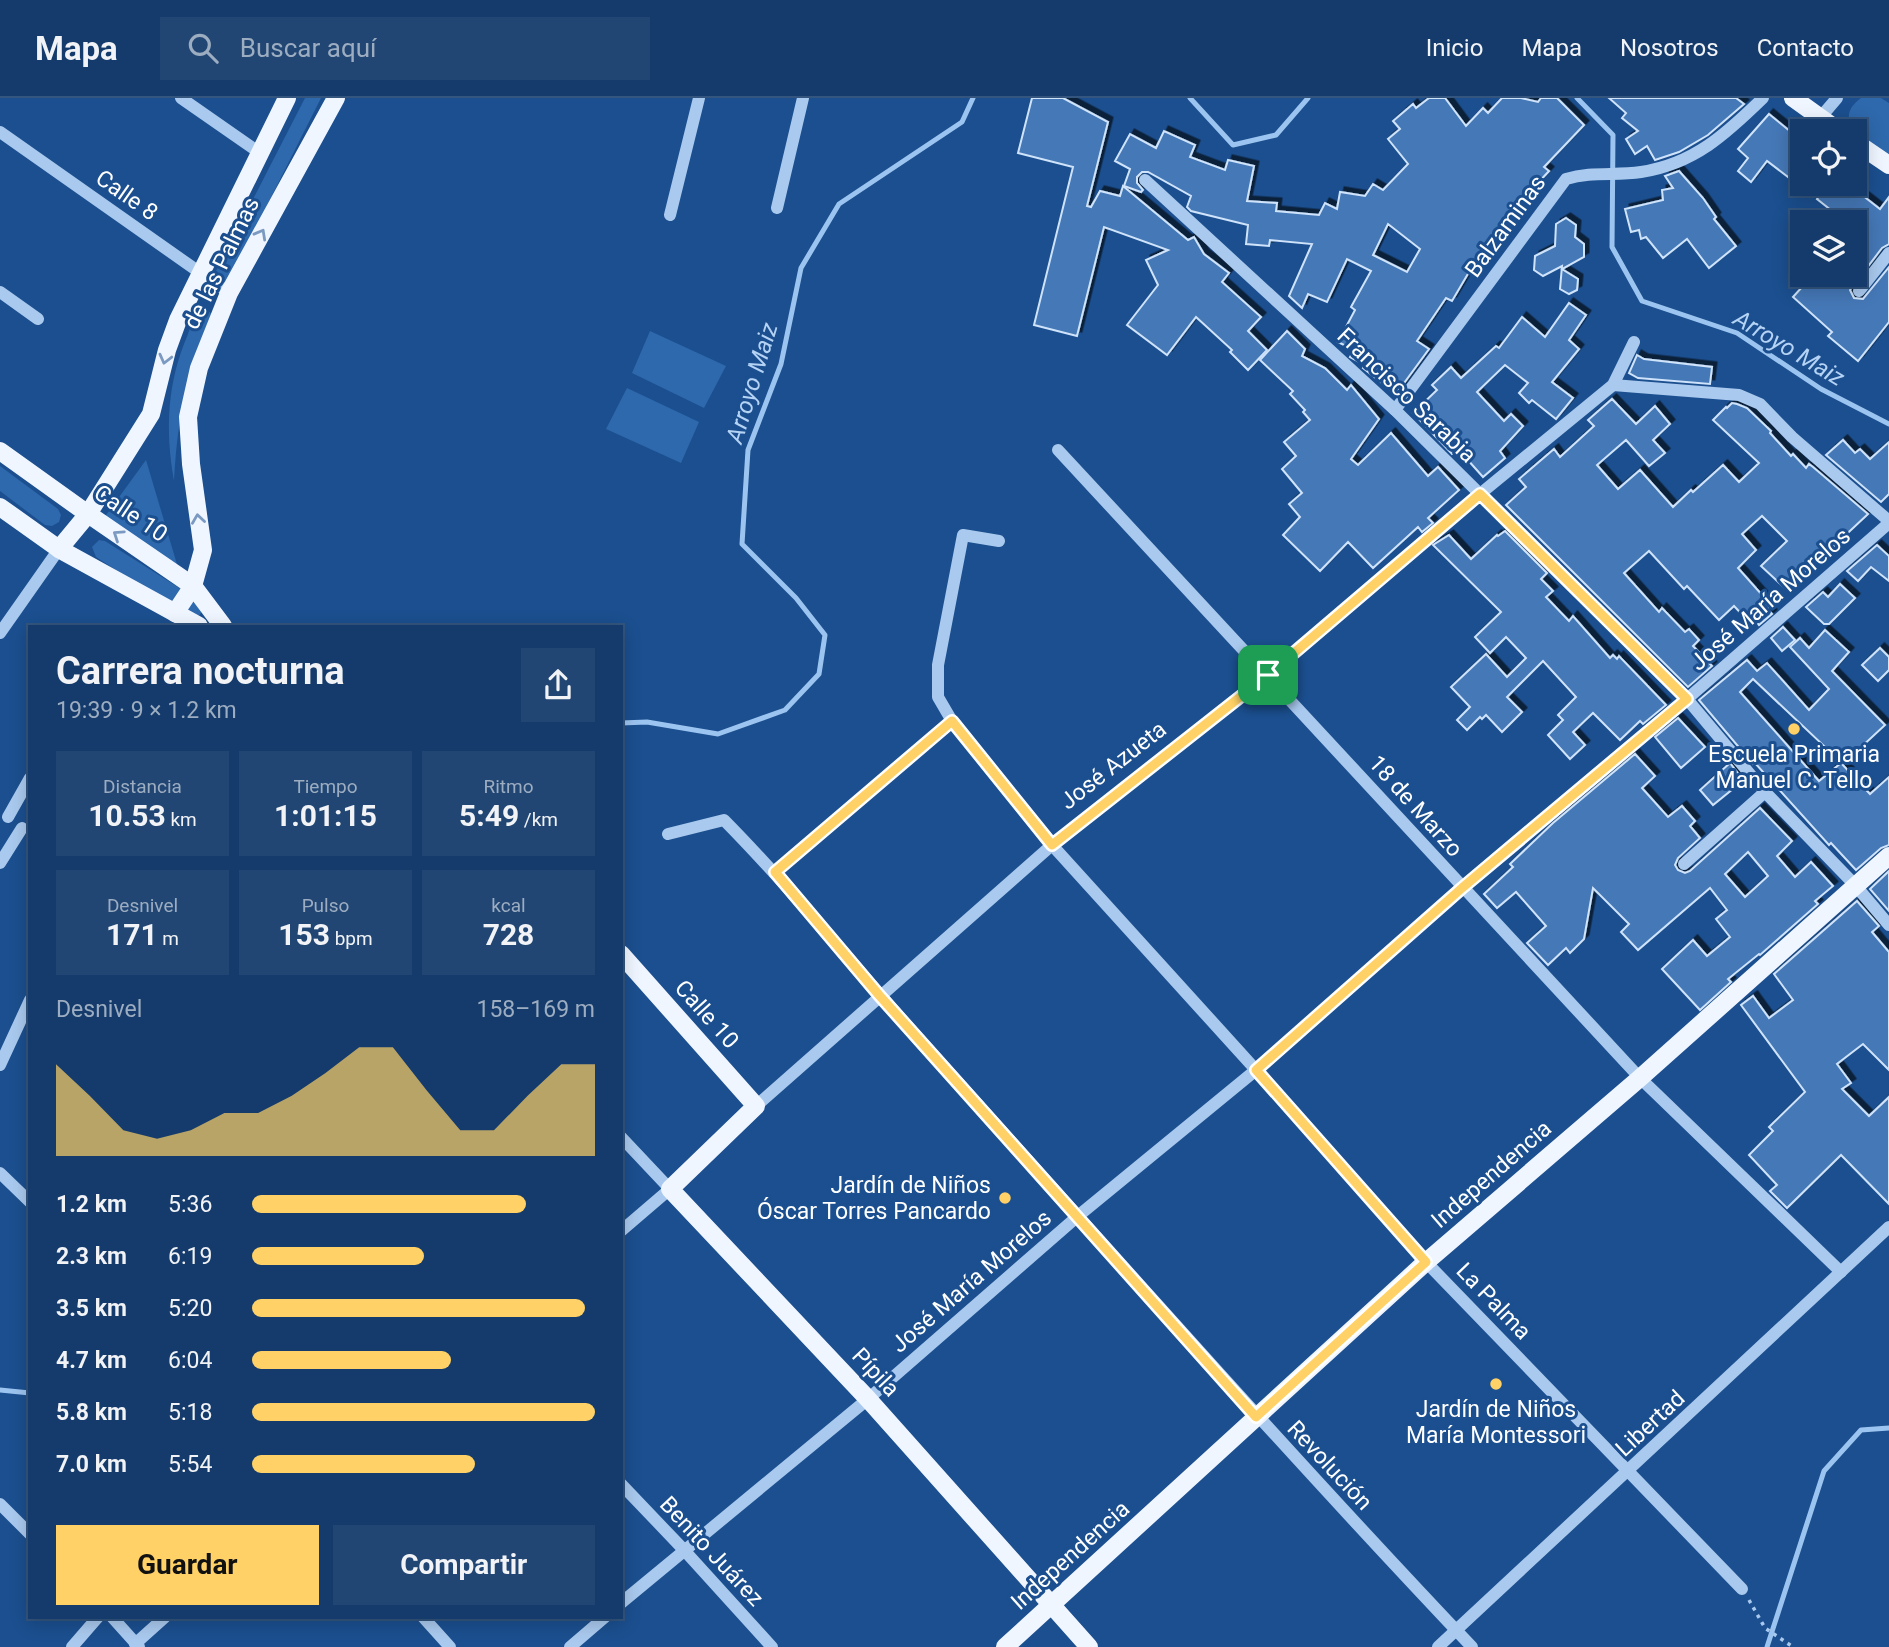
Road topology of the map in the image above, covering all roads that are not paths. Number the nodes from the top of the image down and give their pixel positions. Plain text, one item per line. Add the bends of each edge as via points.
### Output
1 (181, 98) edge
2 (287, 98) edge
3 (336, 98) edge
4 (699, 98) edge
5 (803, 98) edge
6 (1763, 98) edge
7 (1793, 98) edge
8 (1837, 98) edge
9 (1820, 118) joint
10 (0, 132) edge
11 (1867, 150) edge
12 (260, 153) junction
13 (1889, 165) edge
14 (1145, 180) dead end
15 (777, 208) dead end
16 (670, 215) dead end
17 (1889, 253) edge
18 (202, 273) junction
19 (1859, 291) dead end
20 (0, 292) edge
21 (229, 293) junction
22 (38, 319) dead end
23 (1634, 342) dead end
24 (1613, 385) junction
25 (1395, 410) junction
26 (1058, 450) dead end
27 (0, 451) edge
28 (1480, 494) junction
29 (0, 507) edge
30 (88, 514) junction
31 (1889, 522) edge
32 (999, 541) dead end
33 (59, 549) junction
34 (194, 586) junction
35 (175, 613) junction
36 (197, 625) edge
37 (222, 625) edge
38 (0, 633) edge
39 (1268, 675) junction
40 (1687, 699) junction
41 (952, 721) junction
42 (28, 781) edge
43 (1765, 792) junction
44 (4, 815) edge
45 (26, 831) edge
46 (668, 834) dead end
47 (1052, 845) junction
48 (1889, 856) edge
49 (0, 863) edge
50 (1684, 864) dead end
51 (775, 872) junction
52 (1855, 885) junction
53 (1462, 888) junction
54 (1889, 925) edge
55 (623, 956) edge
56 (879, 995) junction
57 (28, 1003) edge
58 (6, 1031) edge
59 (0, 1065) edge
60 (1256, 1070) junction
61 (1640, 1078) junction
62 (756, 1106) junction
63 (623, 1139) edge
64 (0, 1173) edge
65 (670, 1189) junction
66 (28, 1200) edge
67 (1078, 1216) junction
68 (1889, 1227) edge
69 (623, 1229) edge
70 (1426, 1262) junction
71 (1841, 1272) junction
72 (868, 1399) junction
73 (1256, 1417) junction
74 (1630, 1470) junction
75 (623, 1486) edge
76 (0, 1504) edge
77 (28, 1532) edge
78 (684, 1550) junction
79 (1742, 1589) road end
80 (623, 1601) edge
81 (1052, 1605) junction
82 (95, 1619) edge
83 (114, 1619) edge
84 (163, 1619) edge
85 (425, 1619) edge
86 (603, 1619) edge
87 (1457, 1631) junction
88 (137, 1645) edge
89 (72, 1647) edge
90 (450, 1647) edge
91 (570, 1647) edge
92 (772, 1647) edge
93 (1005, 1647) edge
94 (1088, 1647) edge
95 (1438, 1647) edge
96 (1472, 1647) edge

1 - 12 street
2 - 12 main road, de las Palmas
21 -> 3 main road, de las Palmas
4 - 16 street
5 - 15 street
6 - 25 street, Balzaminas via 1735,126 1691,158 1641,172 1584,173 1566,179
7 - 9 main road
8 - 9 street
10 - 18 street, Calle 8
11 - 13 main road
12 - 18 main road, de las Palmas
14 - 25 street, Francisco Sarabia
17 - 19 street
18 - 21 street, Calle 8
18 -> 30 main road, de las Palmas via 167,350 152,414
20 - 22 street
34 -> 21 main road, de las Palmas via 203,550 188,417 199,368
23 - 24 street, José Azueta
24 - 28 street, José Azueta
24 - 31 street via 1740,395 1760,404
25 - 28 street, Francisco Sarabia
26 - 39 street, 18 de Marzo
27 - 30 main road, Calle 10
28 - 39 street, José Azueta
28 - 40 street, Francisco Sarabia
29 - 33 main road
30 - 33 main road, de las Palmas
34 -> 30 main road, Calle 10
31 - 40 street, José María Morelos
32 - 41 street, La Palma via 962,535 938,666 938,697
33 - 35 main road
33 - 38 street
34 - 35 main road
34 - 37 main road, Calle 10
35 - 36 main road
39 - 47 street, José Azueta
39 - 53 street, 18 de Marzo
40 - 43 street, Francisco Sarabia
40 - 53 street, José María Morelos
41 - 47 street, La Palma
41 - 51 street
42 - 44 street
43 - 50 street
43 - 52 street, Francisco Sarabia
44 - 45 street
45 - 49 street
46 - 51 street, Revolución via 724,820
47 - 56 street, José Azueta
47 - 60 street, La Palma
48 - 52 main road, Independencia
51 - 56 street, Revolución
52 - 54 street, Francisco Sarabia
52 - 61 main road, Independencia
53 - 60 street, José María Morelos
53 - 61 street, 18 de Marzo
55 - 62 main road, Calle 10
56 - 62 street, José Azueta
56 - 67 street, Revolución
57 - 58 street
58 - 59 street
60 - 67 street, José María Morelos
60 - 70 street, La Palma
61 - 70 main road, Independencia
61 - 71 street, 18 de Marzo
62 - 65 main road, José Azueta
63 - 65 street, Pípila
64 - 66 street
65 - 69 street, José Azueta
65 - 72 main road, Pípila
67 - 72 street, José María Morelos
67 - 73 street, Revolución
68 - 71 street, Libertad
70 - 73 main road, Independencia
70 - 74 street, La Palma
71 - 74 street, Libertad
72 - 78 street, José María Morelos
72 - 81 main road, Pípila
73 - 81 main road, Independencia
73 - 87 street, Revolución
74 - 79 street, La Palma
74 - 87 street, Libertad
75 - 78 street, Benito Juárez
76 - 77 street
78 - 80 street, José María Morelos
78 - 92 street, Benito Juárez
81 - 93 main road, Independencia
81 - 94 main road, Pípila
82 - 89 street
83 - 88 street
84 - 88 street
85 - 90 street
86 - 91 street
87 - 95 street, Libertad
87 - 96 street, Revolución

